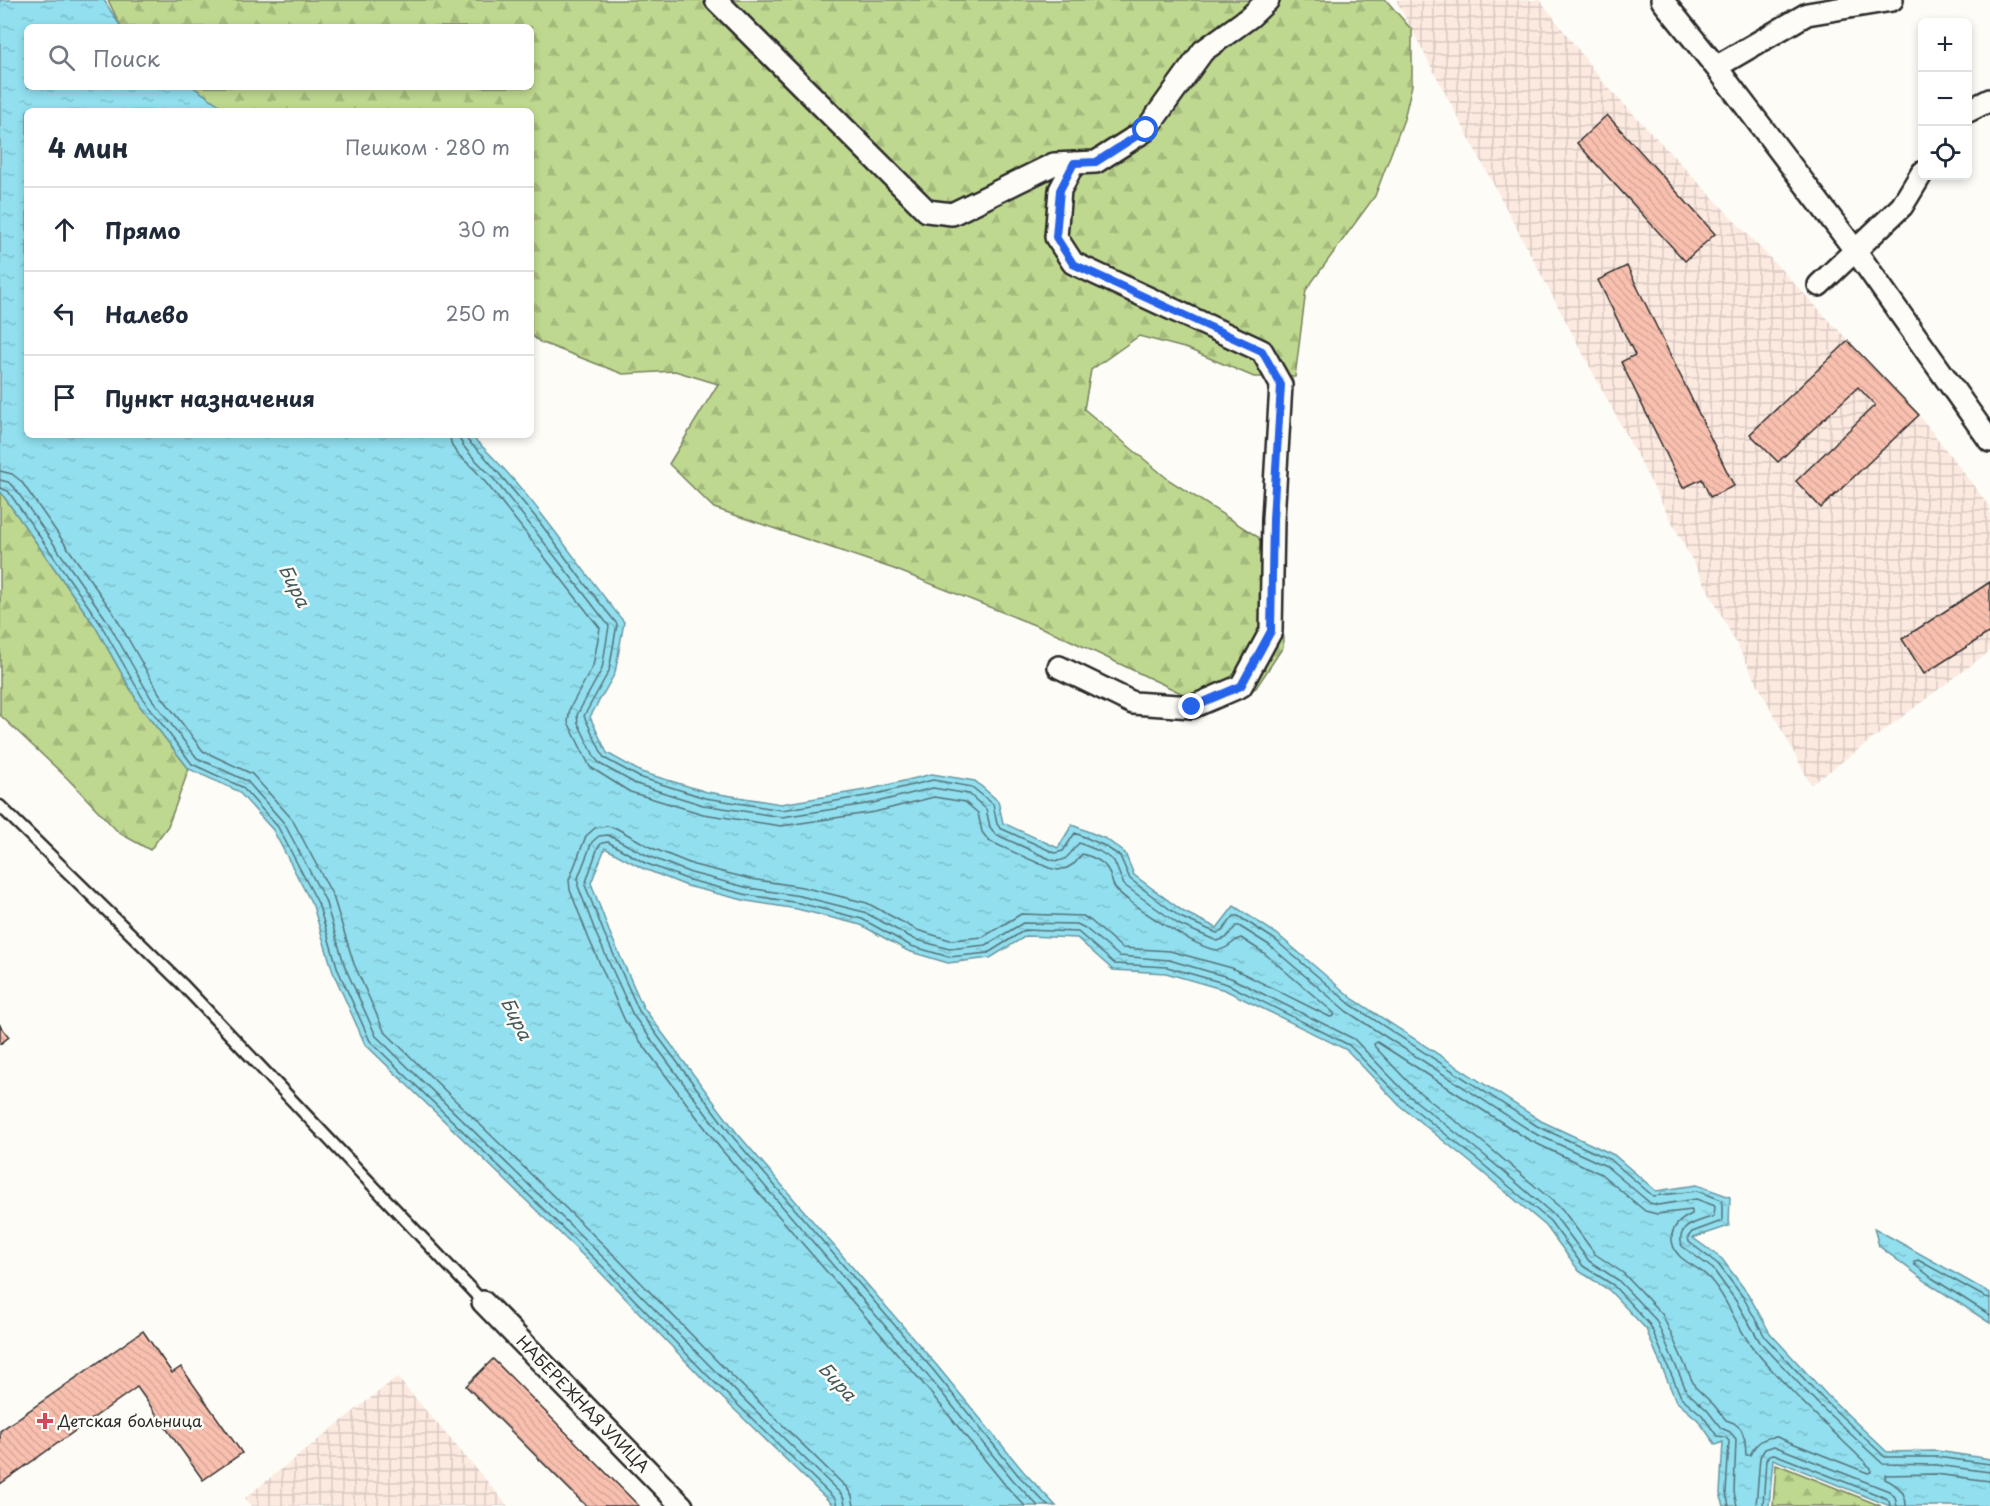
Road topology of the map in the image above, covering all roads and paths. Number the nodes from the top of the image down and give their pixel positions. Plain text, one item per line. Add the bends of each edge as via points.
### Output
1 (716, 0) edge
2 (1268, 0) edge
3 (1662, 0) edge
4 (1892, 0) edge
5 (1864, 2) edge
6 (1716, 67) junction
7 (1990, 100) edge
8 (1972, 109) edge
9 (1074, 163) junction
10 (1918, 180) edge
11 (1855, 250) junction
12 (1819, 285) dead end
13 (1990, 441) edge
14 (1059, 667) dead end
15 (0, 806) edge
16 (483, 1302) joint
17 (682, 1506) edge

1 - 9 street via 927,211 952,214 1054,164
2 - 9 street via 1203,51 1146,130 1096,162
3 - 6 street
4 - 5 street
5 - 6 street via 1807,14
6 - 11 street
7 - 8 street
9 - 14 street via 1060,190 1056,237 1073,264 1262,351 1281,385 1271,631 1241,686 1192,707 1133,703
10 - 11 street via 1902,206
11 - 12 street
11 - 13 street
15 - 16 lane via 182,984
16 - 17 street, НАБЕРЕЖНАЯ УЛИЦА

